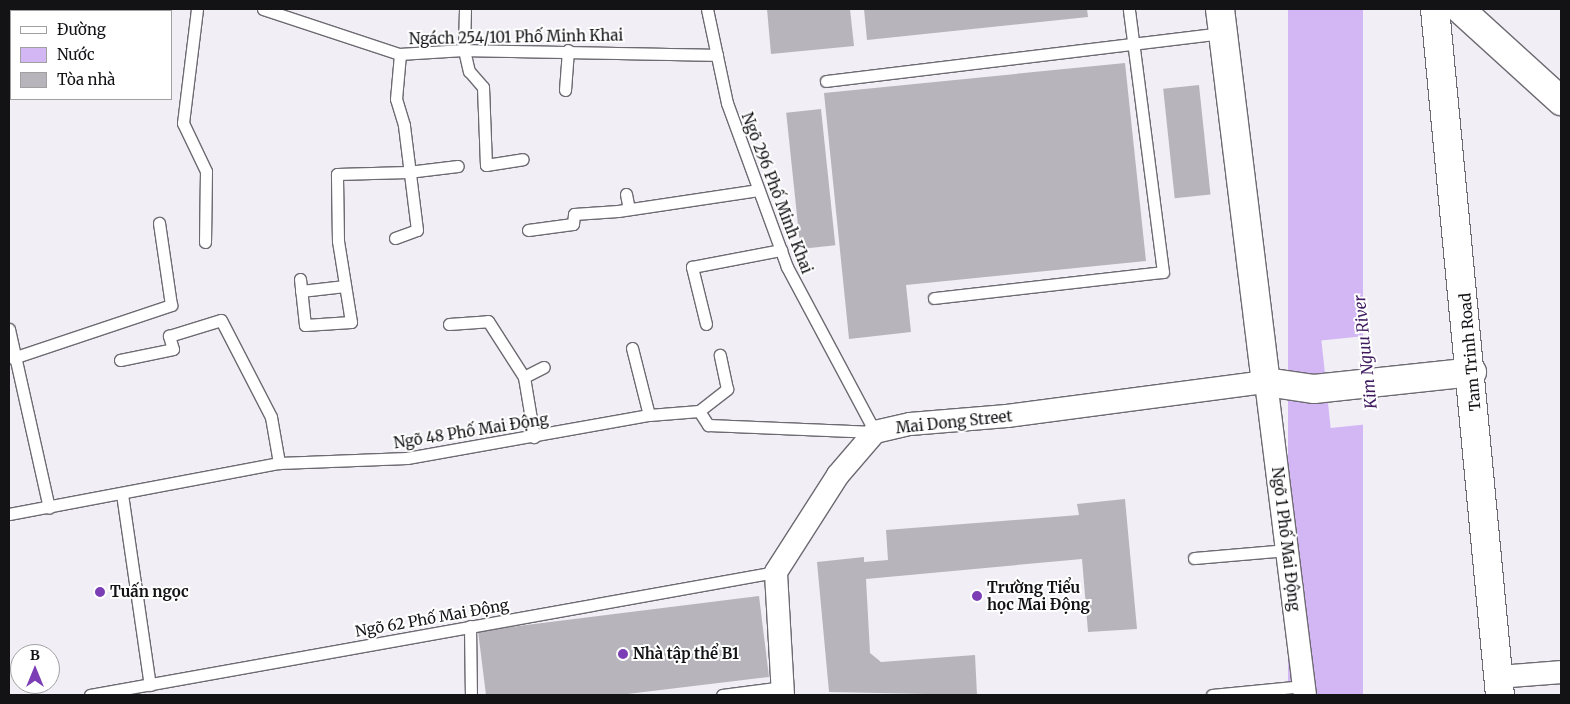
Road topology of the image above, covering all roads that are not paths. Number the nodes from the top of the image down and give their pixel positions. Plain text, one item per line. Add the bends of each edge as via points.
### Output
1 (197, 9) edge
2 (263, 9) edge
3 (465, 9) edge
4 (707, 9) edge
5 (1129, 9) edge
6 (1435, 9) edge
7 (1460, 9) edge
8 (278, 11) edge
9 (1222, 21) edge
10 (1134, 44) junction
11 (464, 50) junction
12 (568, 50) junction
13 (400, 54) junction
14 (717, 55) junction
15 (826, 81) dead end
16 (565, 90) dead end
17 (1561, 101) edge
18 (523, 159) dead end
19 (458, 166) dead end
20 (408, 172) junction
21 (758, 190) junction
22 (626, 194) dead end
23 (629, 209) junction
24 (159, 223) dead end
25 (528, 230) dead end
26 (395, 238) dead end
27 (205, 242) dead end
28 (780, 250) junction
29 (345, 286) junction
30 (934, 298) dead end
31 (449, 324) dead end
32 (706, 324) dead end
33 (9, 329) edge
34 (632, 348) dead end
35 (720, 355) dead end
36 (13, 358) junction
37 (120, 360) dead end
38 (544, 367) dead end
39 (1472, 372) junction
40 (524, 377) junction
41 (1266, 382) junction
42 (699, 411) junction
43 (648, 414) junction
44 (875, 432) junction
45 (534, 437) junction
46 (279, 464) junction
47 (122, 494) junction
48 (49, 508) junction
49 (9, 514) edge
50 (1288, 550) junction
51 (1194, 558) dead end
52 (776, 572) junction
53 (470, 626) junction
54 (1561, 672) edge
55 (150, 685) junction
56 (1499, 686) edge
57 (1305, 690) edge
58 (783, 691) edge
59 (92, 695) edge
60 (471, 695) edge
61 (722, 695) edge
62 (1212, 695) edge

1 - 27 lane via 183,123 206,171
2 - 8 lane, Ngách 254/101 Phố Minh Khai
3 - 11 lane
4 - 14 lane, Ngõ 296 Phố Minh Khai
5 - 10 lane
6 - 39 main road, Tam Trinh Road
7 - 17 main road
8 - 13 lane, Ngách 254/101 Phố Minh Khai
9 - 10 lane
9 - 41 main road
10 - 15 lane
10 - 30 lane via 1163,272
11 - 12 lane, Ngách 254/101 Phố Minh Khai
11 - 13 lane, Ngách 254/101 Phố Minh Khai
11 - 18 lane via 469,71 483,87 486,165
12 - 14 lane, Ngách 254/101 Phố Minh Khai
12 - 16 lane
13 - 20 lane via 396,99 404,125
14 - 21 lane, Ngõ 296 Phố Minh Khai via 727,104
19 - 20 lane
20 - 26 lane via 417,230
20 - 29 lane via 337,174 338,241
21 - 23 lane
21 - 28 lane, Ngõ 296 Phố Minh Khai
22 - 23 lane
23 - 25 lane via 574,214 573,224
24 - 36 lane via 171,305
28 - 32 lane via 692,267
28 - 44 lane, Ngõ 296 Phố Minh Khai
29 - 29 lane via 351,322 305,325 301,285
31 - 40 lane via 488,321
33 - 36 lane
34 - 43 lane
35 - 42 lane via 727,389
36 - 48 lane
37 - 46 lane via 173,349 170,336 221,320 271,417
38 - 40 lane
39 - 41 main road via 1314,389
39 - 56 main road, Tam Trinh Road
40 - 45 lane
41 - 44 street, Mai Dong Street via 1007,416 910,424
41 - 50 street, Ngõ 1 Phố Mai Động
42 - 43 lane, Ngõ 48 Phố Mai Động
42 - 44 lane via 708,424
43 - 45 lane, Ngõ 48 Phố Mai Động
44 - 52 street, Mai Dong Street via 838,475
45 - 46 lane, Ngõ 48 Phố Mai Động via 407,458
46 - 47 lane, Ngõ 48 Phố Mai Động
47 - 48 lane, Ngõ 48 Phố Mai Động
47 - 55 lane
48 - 49 lane, Ngõ 48 Phố Mai Động
50 - 51 lane
50 - 57 street, Ngõ 1 Phố Mai Động
52 - 53 lane, Ngõ 62 Phố Mai Động
52 - 58 street
53 - 55 lane, Ngõ 62 Phố Mai Động
53 - 60 lane
54 - 56 street
55 - 59 lane, Ngõ 62 Phố Mai Động
57 - 62 lane
58 - 61 lane

